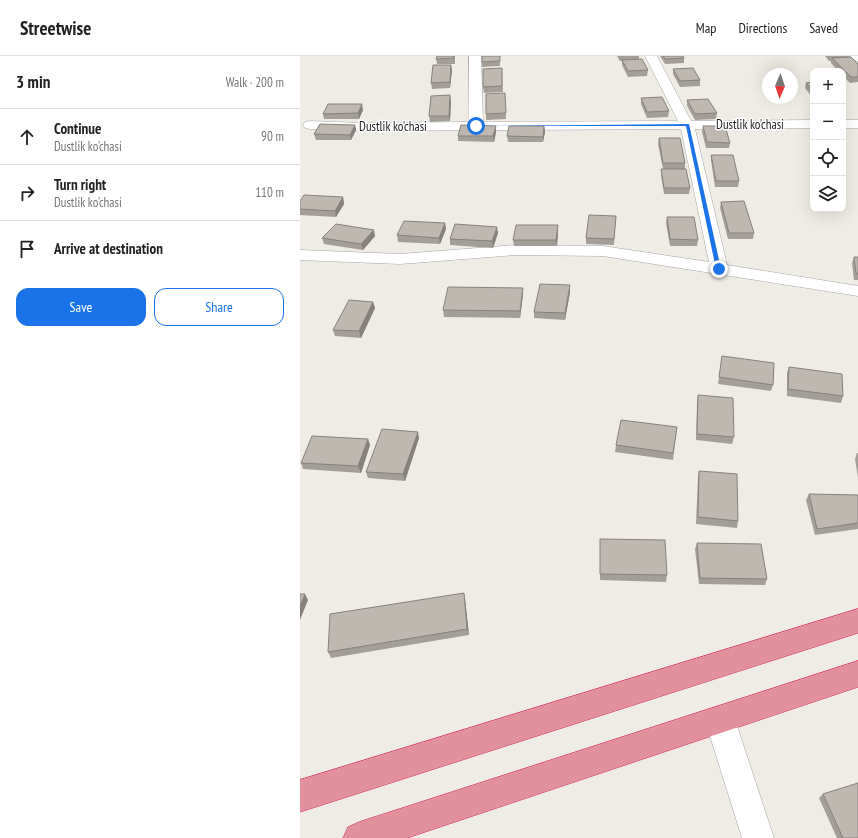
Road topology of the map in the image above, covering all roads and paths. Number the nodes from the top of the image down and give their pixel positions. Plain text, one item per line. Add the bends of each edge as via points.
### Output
1 (475, 56) edge
2 (651, 56) edge
3 (856, 56) edge
4 (858, 58) edge
5 (810, 124) edge
6 (846, 124) edge
7 (858, 124) edge
8 (310, 125) dead end
9 (688, 125) junction
10 (476, 126) junction
11 (300, 255) edge
12 (719, 269) junction
13 (858, 291) edge
14 (858, 621) edge
15 (858, 674) edge
16 (720, 720) junction
17 (300, 796) edge
18 (359, 838) edge
19 (758, 838) edge

1 - 10 street
2 - 9 street
3 - 4 street
5 - 9 street, Dustlik ko'chasi
6 - 7 street
8 - 10 street, Dustlik ko'chasi
9 - 10 street, Dustlik ko'chasi
9 - 12 street
11 - 12 street via 400,259 516,250 603,251
12 - 13 street
14 - 17 highway
15 - 16 highway
16 - 18 highway
16 - 19 street

